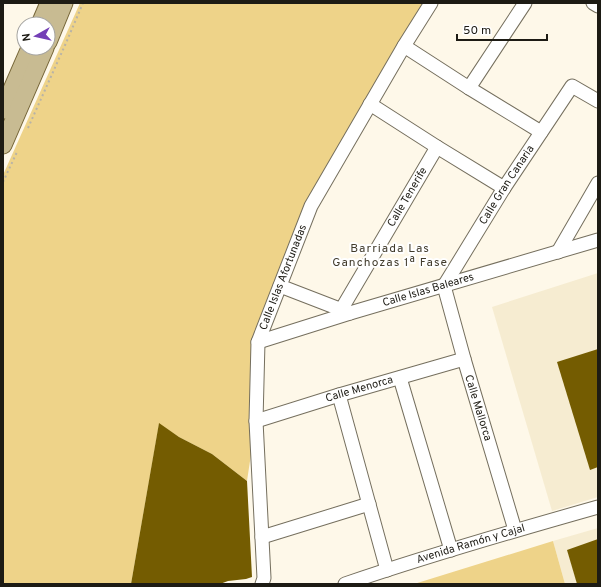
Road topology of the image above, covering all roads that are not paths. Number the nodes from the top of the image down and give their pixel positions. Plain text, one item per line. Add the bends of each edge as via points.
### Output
1 (49, 3) edge
2 (64, 3) edge
3 (431, 3) edge
4 (525, 3) edge
5 (593, 3) edge
6 (598, 6) edge
7 (43, 16) edge
8 (56, 22) edge
9 (404, 46) junction
10 (27, 56) edge
11 (42, 56) edge
12 (469, 88) junction
13 (598, 101) edge
14 (370, 104) junction
15 (3, 110) edge
16 (541, 132) junction
17 (11, 145) edge
18 (437, 147) junction
19 (598, 183) edge
20 (504, 188) junction
21 (598, 240) edge
22 (558, 252) junction
23 (280, 286) junction
24 (444, 286) junction
25 (346, 312) junction
26 (258, 342) junction
27 (464, 359) junction
28 (400, 378) junction
29 (339, 396) junction
30 (256, 422) junction
31 (369, 504) junction
32 (598, 507) edge
33 (514, 530) junction
34 (262, 537) junction
35 (452, 550) junction
36 (387, 570) junction
37 (262, 584) edge
38 (345, 584) edge

1 - 7 main road
2 - 8 main road
3 - 9 street, Calle Islas Afortunadas
4 - 12 street
5 - 6 street
9 - 12 street
9 - 14 street, Calle Islas Afortunadas
10 - 15 main road
11 - 17 main road
12 - 16 street
13 - 16 street, Calle Gran Canaria via 572,86
14 - 18 street
14 - 23 street, Calle Islas Afortunadas via 311,206
16 - 20 street, Calle Gran Canaria
18 - 20 street
18 - 25 street, Calle Tenerife
19 - 22 street
20 - 24 street, Calle Gran Canaria
21 - 22 street, Calle Islas Baleares
22 - 24 street, Calle Islas Baleares
23 - 25 street
23 - 26 street, Calle Islas Afortunadas
24 - 25 street, Calle Islas Baleares
24 - 27 street, Calle Mallorca
25 - 26 street, Calle Islas Baleares
26 - 30 street, Calle Islas Afortunadas
27 - 28 street, Calle Menorca
27 - 33 street, Calle Mallorca
28 - 29 street, Calle Menorca
28 - 35 street
29 - 30 street, Calle Menorca
29 - 31 street
30 - 34 street, Calle Islas Afortunadas
31 - 34 street
31 - 36 street
32 - 33 street, Avenida Ramón y Cajal
33 - 35 street, Avenida Ramón y Cajal
34 - 37 street, Calle Islas Afortunadas
35 - 36 street, Avenida Ramón y Cajal
36 - 38 street, Avenida Ramón y Cajal

